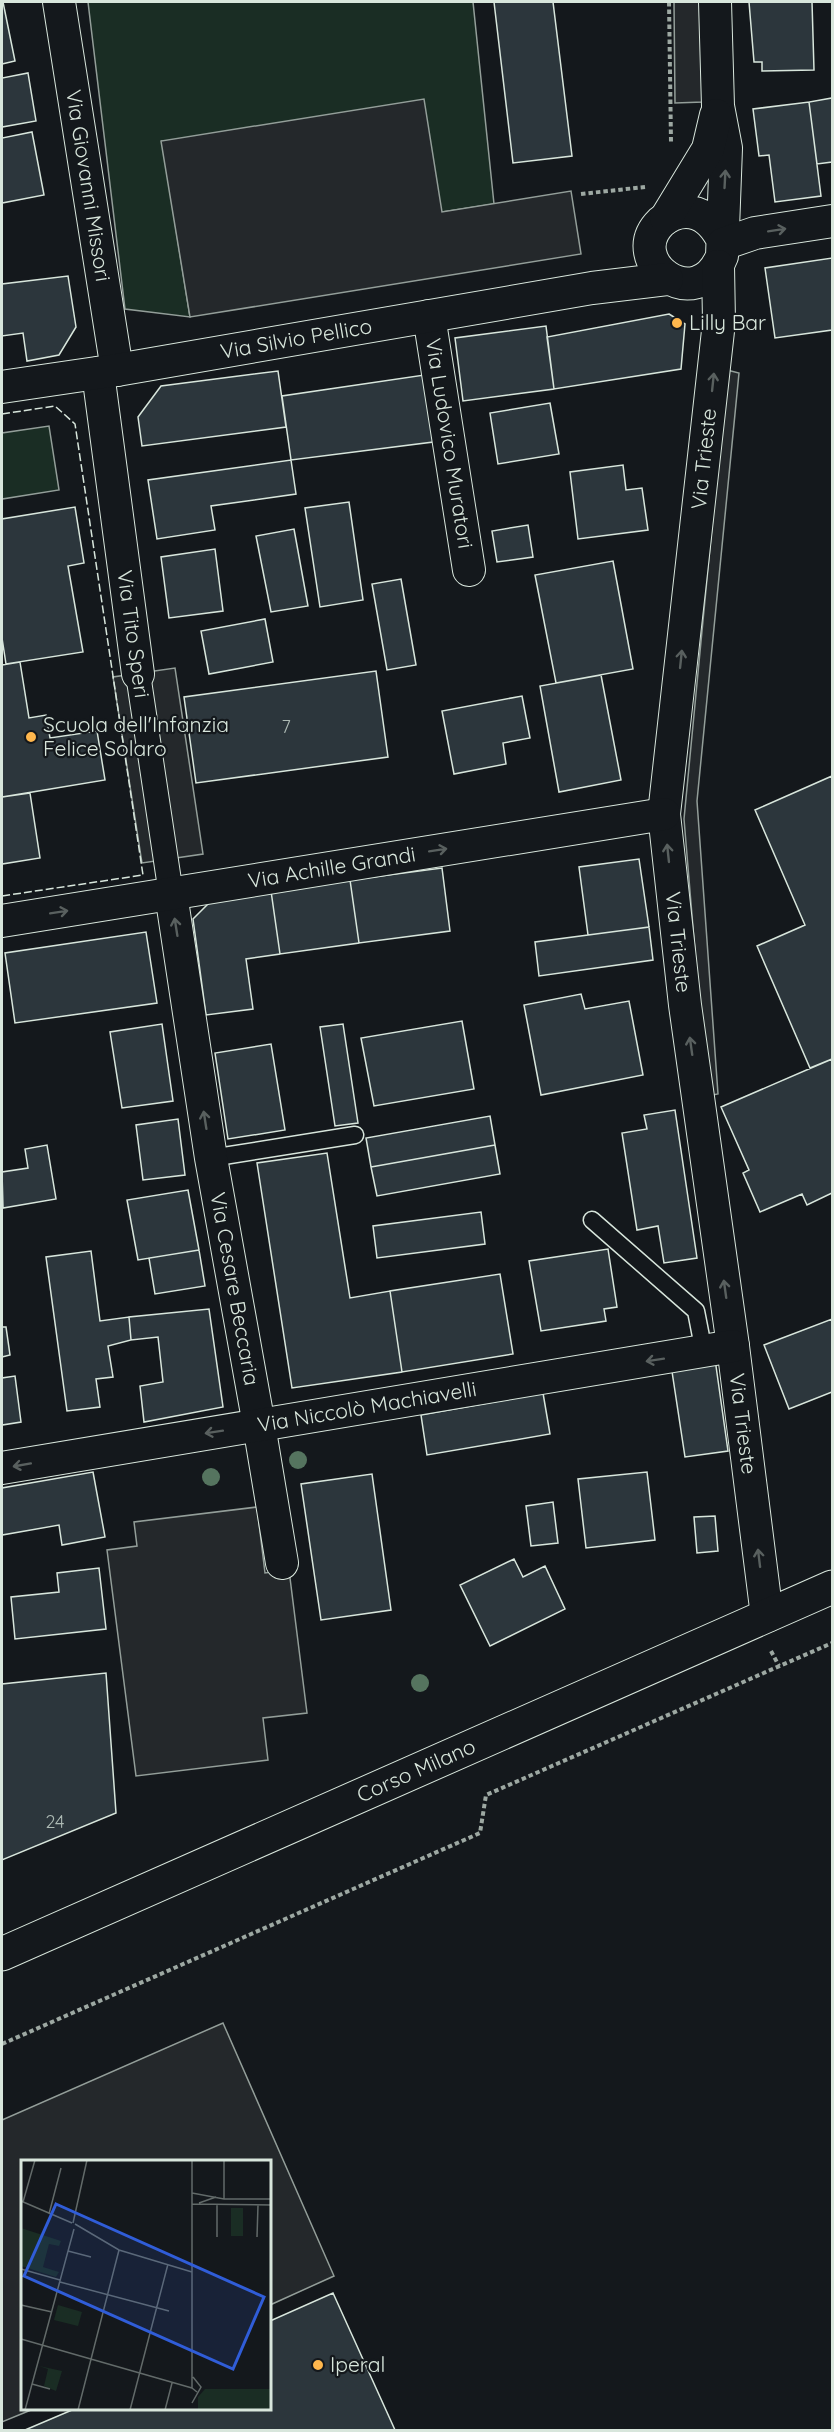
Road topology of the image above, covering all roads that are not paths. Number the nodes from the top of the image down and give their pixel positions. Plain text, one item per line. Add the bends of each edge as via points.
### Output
1 (59, 2) edge
2 (715, 2) edge
3 (718, 106) junction
4 (666, 218) junction
5 (832, 221) edge
6 (721, 249) junction
7 (651, 252) junction
8 (667, 279) junction
9 (592, 288) junction
10 (429, 316) junction
11 (107, 371) junction
12 (2, 387) edge
13 (469, 570) dead end
14 (138, 674) joint
15 (664, 814) junction
16 (171, 894) junction
17 (2, 921) edge
18 (355, 1135) dead end
19 (211, 1158) junction
20 (592, 1220) dead end
21 (719, 1349) junction
22 (260, 1425) junction
23 (2, 1468) edge
24 (282, 1563) dead end
25 (832, 1587) edge
26 (767, 1616) junction
27 (2, 1954) edge

1 - 11 street, Via Giovanni Missori
2 - 3 street, Via Trieste
3 - 4 street, Via Trieste via 708,149
6 -> 3 street, Via Trieste via 726,148
4 - 6 street via 688,212 704,217 716,226
4 - 7 street via 653,235
6 -> 5 street via 755,233
6 - 8 street via 710,276 694,284
15 -> 6 street, Via Trieste via 719,322
7 - 8 street via 654,264
7 - 9 street, Via Silvio Pellico
8 - 9 street, Via Silvio Pellico
9 - 10 street, Via Silvio Pellico
10 - 11 street, Via Silvio Pellico
10 - 13 street, Via Ludovico Muratori
11 - 12 street, Via Silvio Pellico
11 - 14 street, Via Tito Speri
14 - 16 street, Via Tito Speri
16 -> 15 street, Via Achille Grandi
21 -> 15 street, Via Trieste
17 -> 16 street, Via Achille Grandi
19 -> 16 street, Via Cesare Beccaria
18 - 19 lane
19 - 22 street, Via Cesare Beccaria
20 - 21 lane via 696,1311
21 -> 22 street, Via Niccolò Machiavelli
26 -> 21 street, Via Trieste
22 -> 23 street, Via Niccolò Machiavelli
22 - 24 street, Via Cesare Beccaria
25 - 26 main road, Corso Milano
26 - 27 main road, Corso Milano

